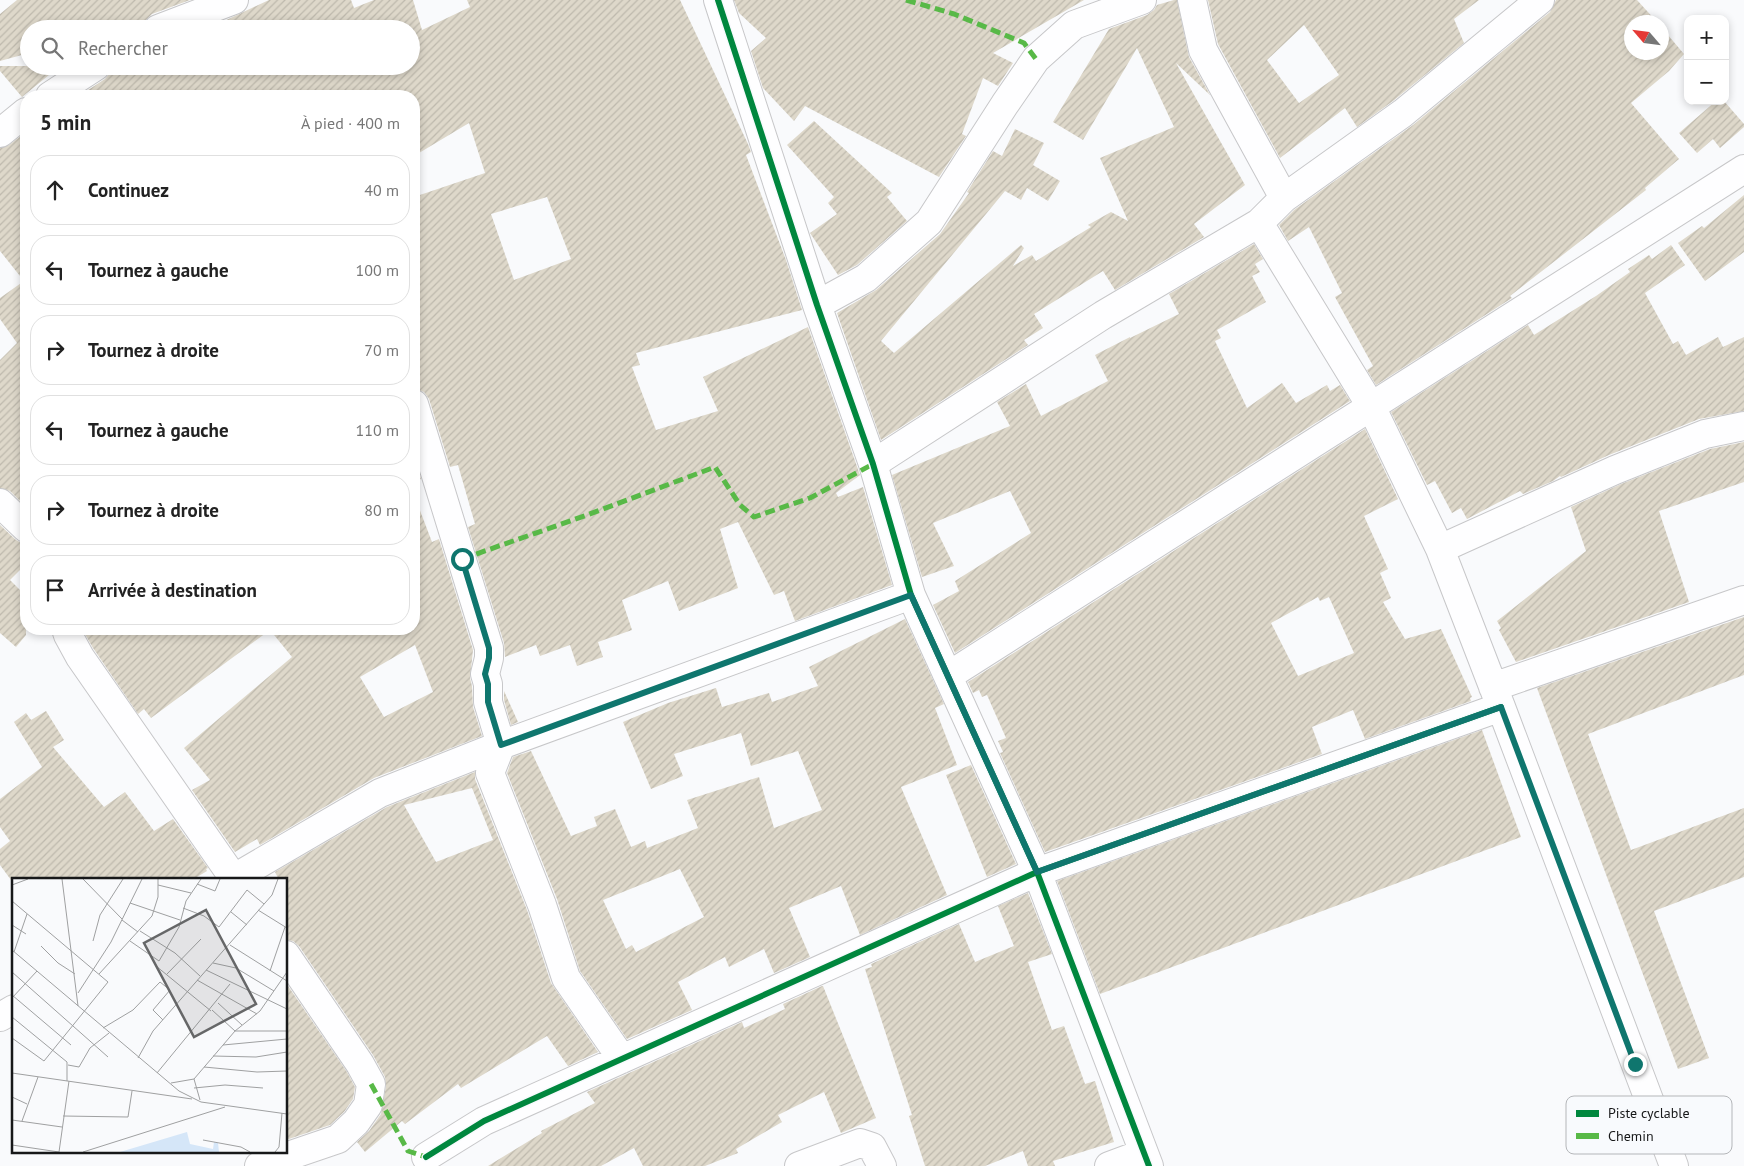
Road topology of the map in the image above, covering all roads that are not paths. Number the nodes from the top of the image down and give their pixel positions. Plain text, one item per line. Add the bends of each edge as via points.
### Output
1 (234, 0) edge
2 (718, 0) edge
3 (1142, 0) edge
4 (1192, 0) edge
5 (1540, 0) edge
6 (182, 20) edge
7 (82, 75) edge
8 (59, 90) edge
9 (20, 117) edge
10 (0, 133) edge
11 (1744, 169) edge
12 (1284, 198) junction
13 (1259, 223) junction
14 (817, 305) junction
15 (1371, 406) junction
16 (420, 423) edge
17 (1744, 426) edge
18 (874, 464) junction
19 (0, 504) edge
20 (20, 522) edge
21 (1440, 549) junction
22 (911, 595) junction
23 (1744, 600) edge
24 (69, 635) edge
25 (948, 676) junction
26 (1497, 697) junction
27 (501, 745) junction
28 (1037, 872) junction
29 (232, 878) edge
30 (235, 878) edge
31 (288, 958) edge
32 (12, 1010) edge
33 (0, 1017) edge
34 (622, 1059) junction
35 (1648, 1096) edge
36 (1669, 1154) edge
37 (426, 1157) dead end
38 (1147, 1160) edge
39 (259, 1166) edge
40 (799, 1166) edge
41 (882, 1166) edge
42 (1109, 1166) edge
43 (1674, 1166) edge

1 - 6 street
2 - 14 street
3 - 14 street via 1074,26 1036,59 929,222 866,278
4 - 12 street via 1203,50
5 - 12 street via 1403,113
7 - 8 street
9 - 10 street
11 - 15 street
12 - 13 street
13 - 15 street
13 - 18 street via 1102,315
14 - 18 street
15 - 21 street
15 - 25 street
16 - 27 street via 487,638 489,658 485,674 488,702
17 - 21 street via 1705,434 1615,470
18 - 22 street
19 - 20 street
21 - 26 street
22 - 25 street
22 - 27 street
23 - 26 street
24 - 29 street via 80,657
25 - 28 street
26 - 28 street
26 - 35 street
27 - 30 street via 380,792
27 - 34 street via 490,773 539,896 566,978
28 - 34 street
28 - 38 street
31 - 39 street via 371,1084 368,1105 338,1139
32 - 33 street
34 - 37 street via 484,1121
36 - 43 street
38 - 42 street
40 - 41 street via 860,1142 872,1147

